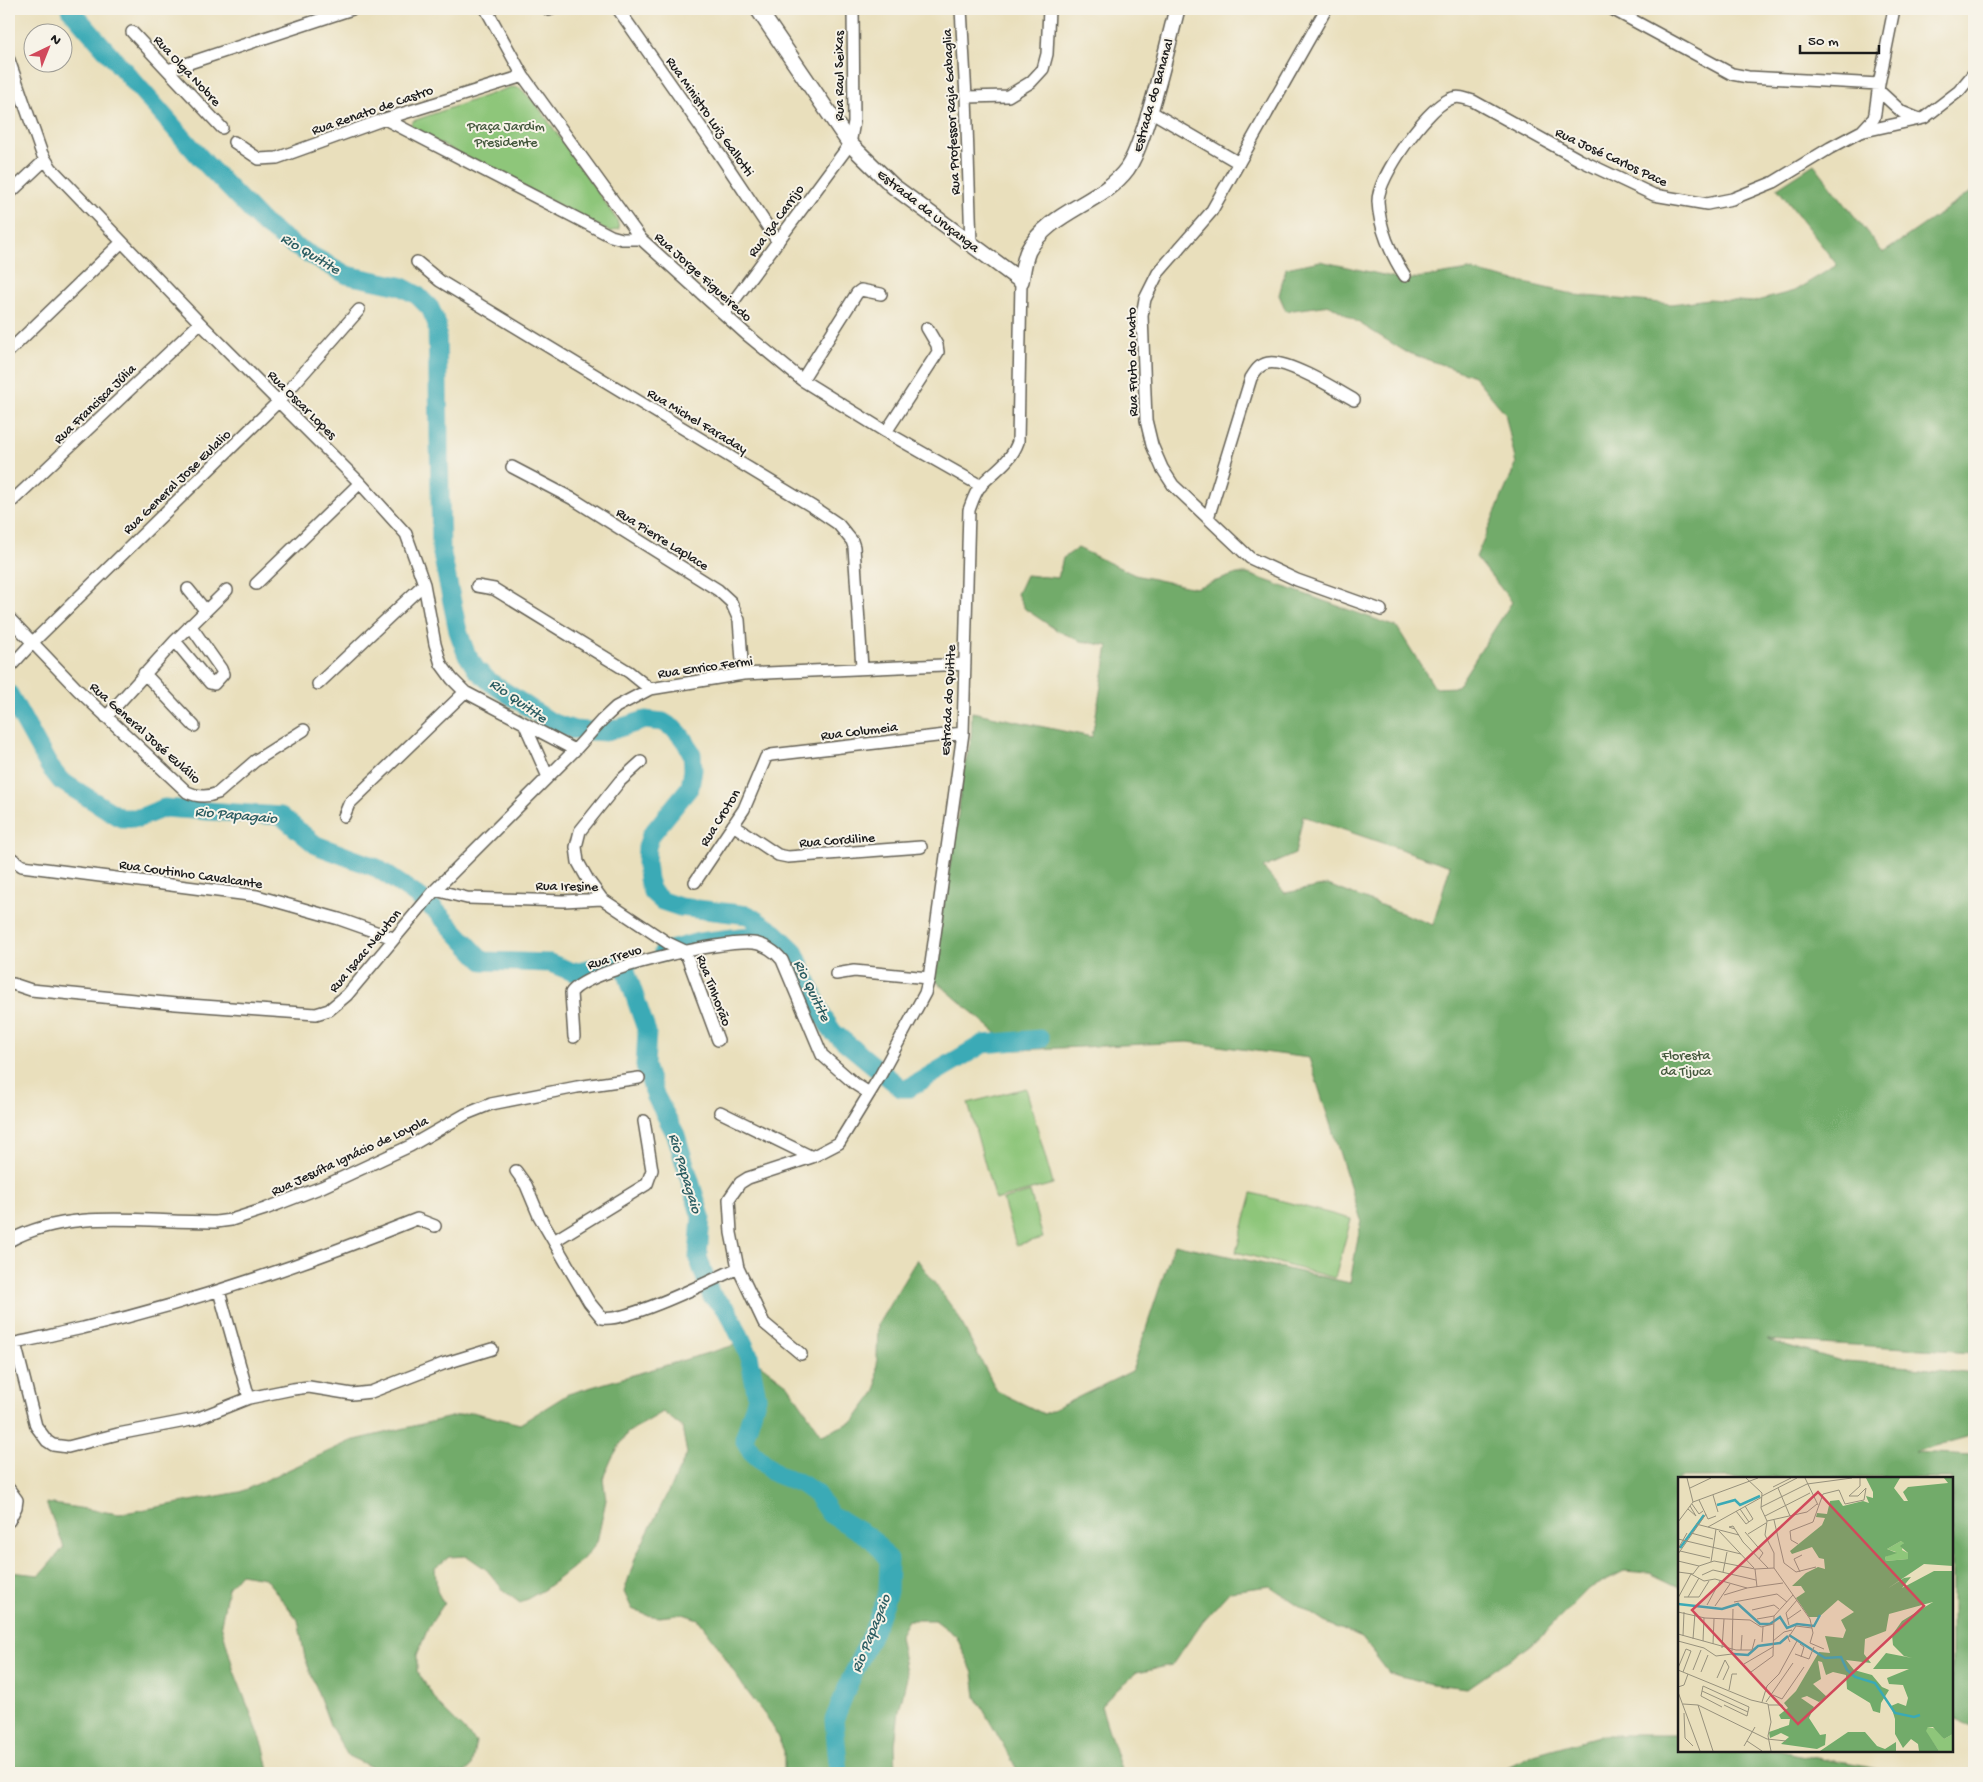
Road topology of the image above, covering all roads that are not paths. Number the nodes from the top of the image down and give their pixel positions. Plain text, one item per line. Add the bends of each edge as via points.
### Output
1 (352, 9) edge
2 (486, 9) edge
3 (618, 9) edge
4 (758, 9) edge
5 (853, 9) edge
6 (961, 9) edge
7 (1050, 9) edge
8 (1177, 9) edge
9 (1326, 9) edge
10 (1612, 9) edge
11 (1894, 9) edge
12 (132, 32) dead end
13 (9, 60) edge
14 (168, 70) junction
15 (1974, 73) edge
16 (523, 76) junction
17 (1878, 87) junction
18 (966, 97) junction
19 (1150, 111) junction
20 (386, 119) junction
21 (1919, 119) junction
22 (222, 128) dead end
23 (1860, 132) junction
24 (234, 142) dead end
25 (850, 144) junction
26 (45, 160) junction
27 (1240, 163) junction
28 (9, 194) edge
29 (641, 239) junction
30 (122, 242) junction
31 (778, 242) junction
32 (971, 244) junction
33 (417, 262) dead end
34 (1405, 276) dead end
35 (1021, 281) junction
36 (881, 294) dead end
37 (359, 310) dead end
38 (724, 314) junction
39 (200, 323) junction
40 (927, 328) dead end
41 (9, 351) edge
42 (802, 380) junction
43 (1354, 400) dead end
44 (279, 401) junction
45 (886, 432) junction
46 (512, 467) dead end
47 (360, 483) junction
48 (980, 486) junction
49 (9, 504) edge
50 (1208, 518) junction
51 (256, 584) dead end
52 (424, 584) junction
53 (477, 586) dead end
54 (188, 589) dead end
55 (226, 590) dead end
56 (205, 610) junction
57 (1381, 610) dead end
58 (9, 618) edge
59 (190, 625) junction
60 (175, 641) junction
61 (33, 642) junction
62 (965, 664) junction
63 (9, 668) edge
64 (862, 668) junction
65 (144, 673) junction
66 (743, 674) junction
67 (318, 684) dead end
68 (650, 689) junction
69 (466, 692) junction
70 (106, 717) junction
71 (525, 724) junction
72 (194, 726) dead end
73 (304, 730) dead end
74 (963, 733) junction
75 (578, 746) junction
76 (641, 762) dead end
77 (762, 763) joint
78 (548, 777) junction
79 (344, 816) dead end
80 (733, 825) junction
81 (921, 847) dead end
82 (12, 858) dead end
83 (694, 882) dead end
84 (433, 893) junction
85 (602, 899) junction
86 (393, 938) junction
87 (683, 950) junction
88 (836, 974) dead end
89 (928, 978) junction
90 (13, 984) dead end
91 (574, 1037) dead end
92 (718, 1040) dead end
93 (639, 1078) dead end
94 (869, 1093) junction
95 (720, 1112) dead end
96 (644, 1121) dead end
97 (812, 1157) junction
98 (516, 1171) dead end
99 (435, 1226) dead end
100 (9, 1241) edge
101 (554, 1241) junction
102 (738, 1268) junction
103 (219, 1291) junction
104 (12, 1344) edge
105 (492, 1349) dead end
106 (801, 1354) dead end
107 (249, 1398) junction
108 (9, 1489) edge
109 (9, 1521) edge

1 - 14 street
2 - 16 street, Rua Jorge Figueiredo
3 - 31 street, Rua Ministro Luiz Gallotti
4 - 25 street, Estrada da Uruçanga
5 - 25 street, Rua Raul Seixas via 854,122
6 - 18 street, Rua Professor Raja Gabaglia
7 - 18 street via 1047,54 1043,68 1031,82 1008,96
8 - 19 street, Estrada do Bananal
9 - 27 street, Rua Fruto do Mato
10 - 17 street via 1732,74
11 - 17 street
12 - 14 street, Rua Olga Nobre
13 - 26 street, Rua Oscar Lopes
14 - 22 street, Rua Olga Nobre
15 - 21 street, Rua José Carlos Pace via 1959,91
16 - 20 street, Rua Renato de Castro
16 - 29 street, Rua Jorge Figueiredo
17 - 21 street via 1894,106
17 - 23 street via 1874,118
18 - 32 street, Rua Professor Raja Gabaglia
19 - 27 street
19 - 35 street, Estrada do Bananal via 1135,156 1127,168 1109,186 1045,230 1027,253
20 - 24 street, Rua Renato de Castro via 277,158 260,159
20 - 29 street via 611,236
21 - 23 street, Rua José Carlos Pace
23 - 34 street, Rua José Carlos Pace via 1774,182 1732,199 1707,204 1654,195 1580,160 1473,101 1459,96 1449,99 1438,106 1411,138 1380,189 1381,220 1396,263
25 - 31 street, Rua Iza Carrijo
25 - 32 street, Estrada da Uruçanga via 893,186
26 - 28 street
26 - 30 street, Rua Oscar Lopes
27 - 50 street, Rua Fruto do Mato via 1211,212 1158,273 1145,299 1142,316 1146,420 1152,445 1173,485
29 - 38 street, Rua Jorge Figueiredo
30 - 39 street, Rua Oscar Lopes
30 - 41 street
31 - 38 street, Rua Iza Carrijo
32 - 35 street, Estrada da Uruçanga
33 - 64 street, Rua Michel Faraday via 440,282 838,524 854,548
35 - 48 street, Estrada do Quitite via 1018,442 1008,461
36 - 42 street via 861,290 857,293
37 - 44 street, Rua General Jose Eulalio
38 - 42 street, Rua Jorge Figueiredo
39 - 44 street, Rua Oscar Lopes
39 - 49 street, Rua Francisca Júlia
40 - 45 street via 938,345 938,352
42 - 45 street, Rua Jorge Figueiredo
43 - 50 street via 1282,362 1258,367 1251,378
44 - 47 street, Rua Oscar Lopes
44 - 61 street, Rua General Jose Eulalio
45 - 48 street, Rua Jorge Figueiredo
46 - 66 street, Rua Pierre Laplace via 572,499 718,590 732,602 740,620
47 - 51 street
47 - 52 street, Rua Oscar Lopes via 406,534
48 - 62 street, Estrada do Quitite via 969,510
50 - 57 street, Rua Fruto do Mato via 1250,558 1298,580
52 - 67 street
52 - 69 street, Rua Oscar Lopes via 441,664
53 - 68 street, Rua Enrico Fermi via 494,588 629,672
54 - 56 street
55 - 56 street
56 - 59 street
58 - 61 street, Rua General José Eulálio
59 - 60 street
59 - 60 street via 221,669 223,674 217,682 210,684
60 - 65 street
61 - 63 street, Rua General Jose Eulalio
61 - 70 street, Rua General José Eulálio
62 - 64 street, Rua Enrico Fermi
62 - 74 street, Estrada do Quitite
64 - 66 street, Rua Enrico Fermi
65 - 70 street
65 - 72 street
66 - 68 street, Rua Enrico Fermi
68 - 75 street, Rua Isaac Newton via 616,707
69 - 71 street, Rua Oscar Lopes
69 - 79 street via 349,804
70 - 73 street, Rua General José Eulálio via 187,792 199,796 218,793 255,761
71 - 75 street, Rua Oscar Lopes
71 - 78 street
74 - 77 street, Rua Columeia via 771,755
74 - 89 street, Estrada do Quitite
75 - 78 street, Rua Isaac Newton
76 - 85 street via 620,781 580,831 576,847 578,862
77 - 80 street, Rua Croton via 751,795
78 - 84 street, Rua Isaac Newton
80 - 81 street, Rua Cordiline via 788,857
80 - 83 street, Rua Croton
82 - 86 street, Rua Coutinho Cavalcante via 22,866 257,896
84 - 85 street, Rua Iresine via 467,898
84 - 86 street, Rua Isaac Newton
85 - 87 street, Rua Iresine
86 - 90 street, Rua Isaac Newton via 347,995 322,1014 290,1014 31,990
87 - 91 street, Rua Trevo via 619,968 574,987 571,993
87 - 92 street, Rua Tinhorão
87 - 94 street, Rua Trevo via 754,943 778,954 790,975 822,1055
88 - 89 street via 854,971
89 - 94 street, Estrada do Quitite via 922,1000
93 - 100 street, Rua Jesuíta Ignácio de Loyola via 491,1104 322,1187 231,1220 68,1222 40,1227
94 - 97 street, Estrada do Quitite via 839,1143
95 - 97 street
96 - 101 street via 652,1170 647,1184
97 - 102 street, Estrada do Quitite via 748,1178 734,1191 729,1199
98 - 101 street via 526,1184
99 - 103 street via 416,1219 345,1248
101 - 102 street via 589,1302 602,1318 608,1319 665,1301
102 - 106 street, Estrada do Quitite via 764,1322
103 - 104 street via 146,1313
103 - 107 street
104 - 107 street via 36,1426 53,1445 68,1447 196,1419
105 - 107 street via 372,1392 352,1394 309,1387
108 - 109 street via 17,1500

